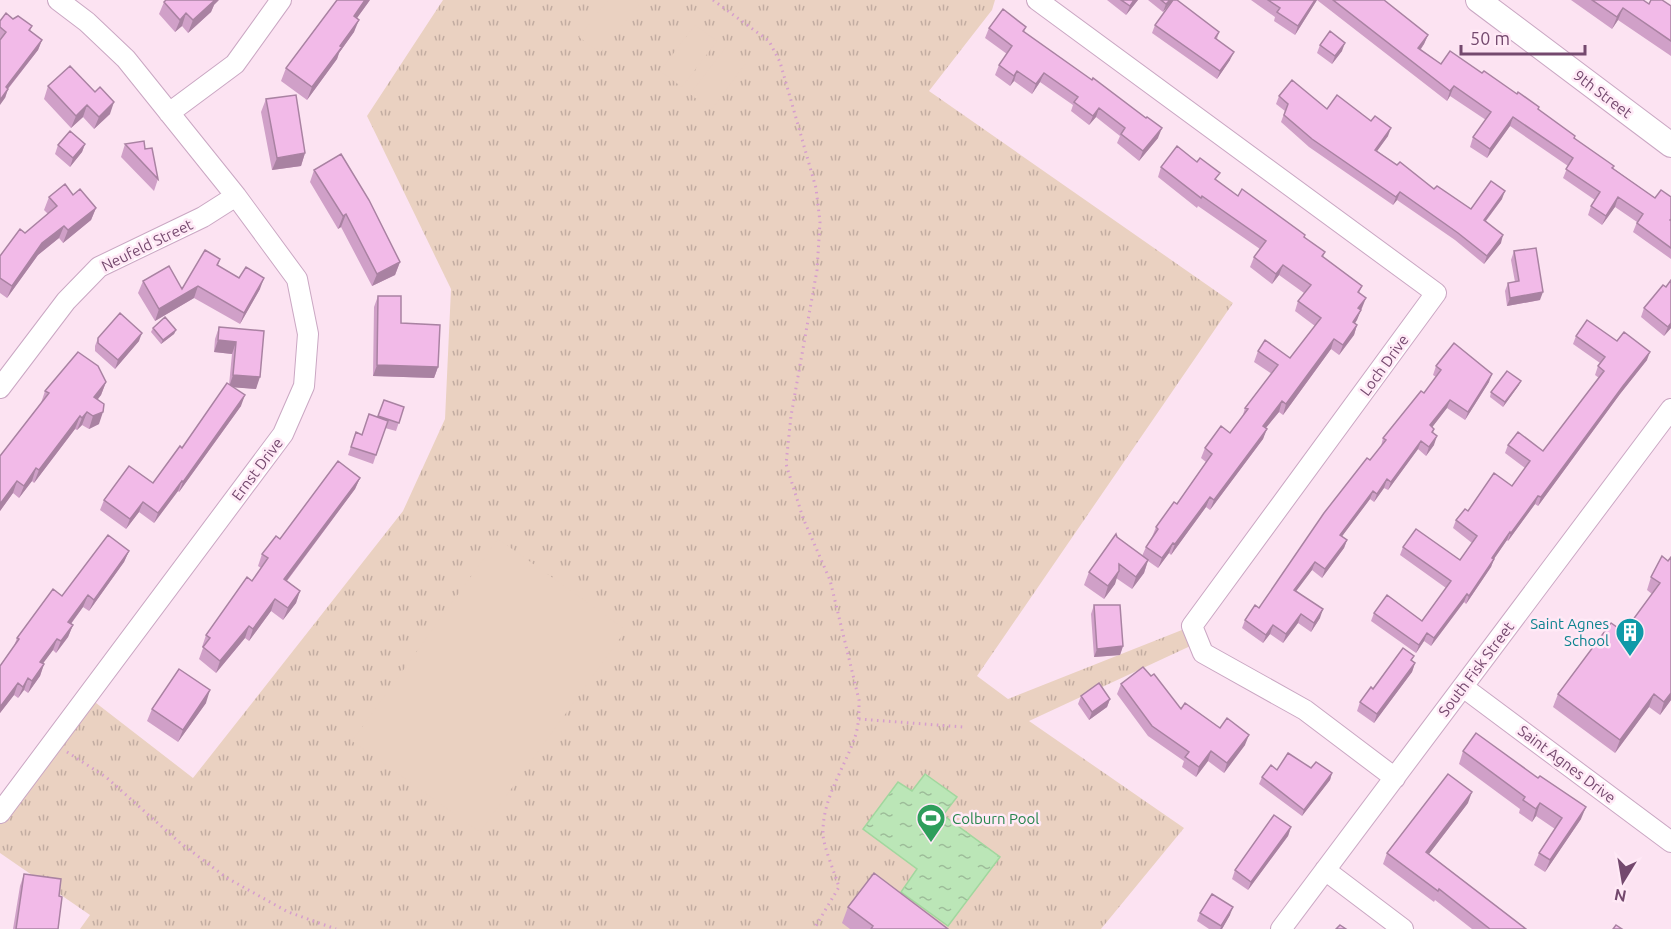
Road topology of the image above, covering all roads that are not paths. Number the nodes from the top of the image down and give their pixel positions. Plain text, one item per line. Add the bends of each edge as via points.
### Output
1 (58, 0) edge
2 (281, 0) edge
3 (1037, 0) edge
4 (1478, 0) edge
5 (169, 113) junction
6 (1671, 145) edge
7 (236, 196) junction
8 (0, 388) edge
9 (1671, 410) edge
10 (1463, 687) junction
11 (1395, 778) junction
12 (0, 813) edge
13 (1671, 842) edge
14 (1325, 870) junction
15 (1281, 929) edge
16 (1403, 929) edge

1 - 5 street, Ernst Drive via 126,59
2 - 5 street via 235,64
3 - 11 street, Loch Drive via 1436,293 1192,626 1203,653 1305,710
4 - 6 street, 9th Street
5 - 7 street, Ernst Drive
7 - 8 street, Neufeld Street via 203,217 99,267 66,301
7 - 12 street, Ernst Drive via 297,279 308,334 304,386 283,434
9 - 10 street, South Fisk Street
10 - 11 street, South Fisk Street
10 - 13 street, Saint Agnes Drive
11 - 14 street, South Fisk Street
14 - 15 street, South Fisk Street
14 - 16 street

